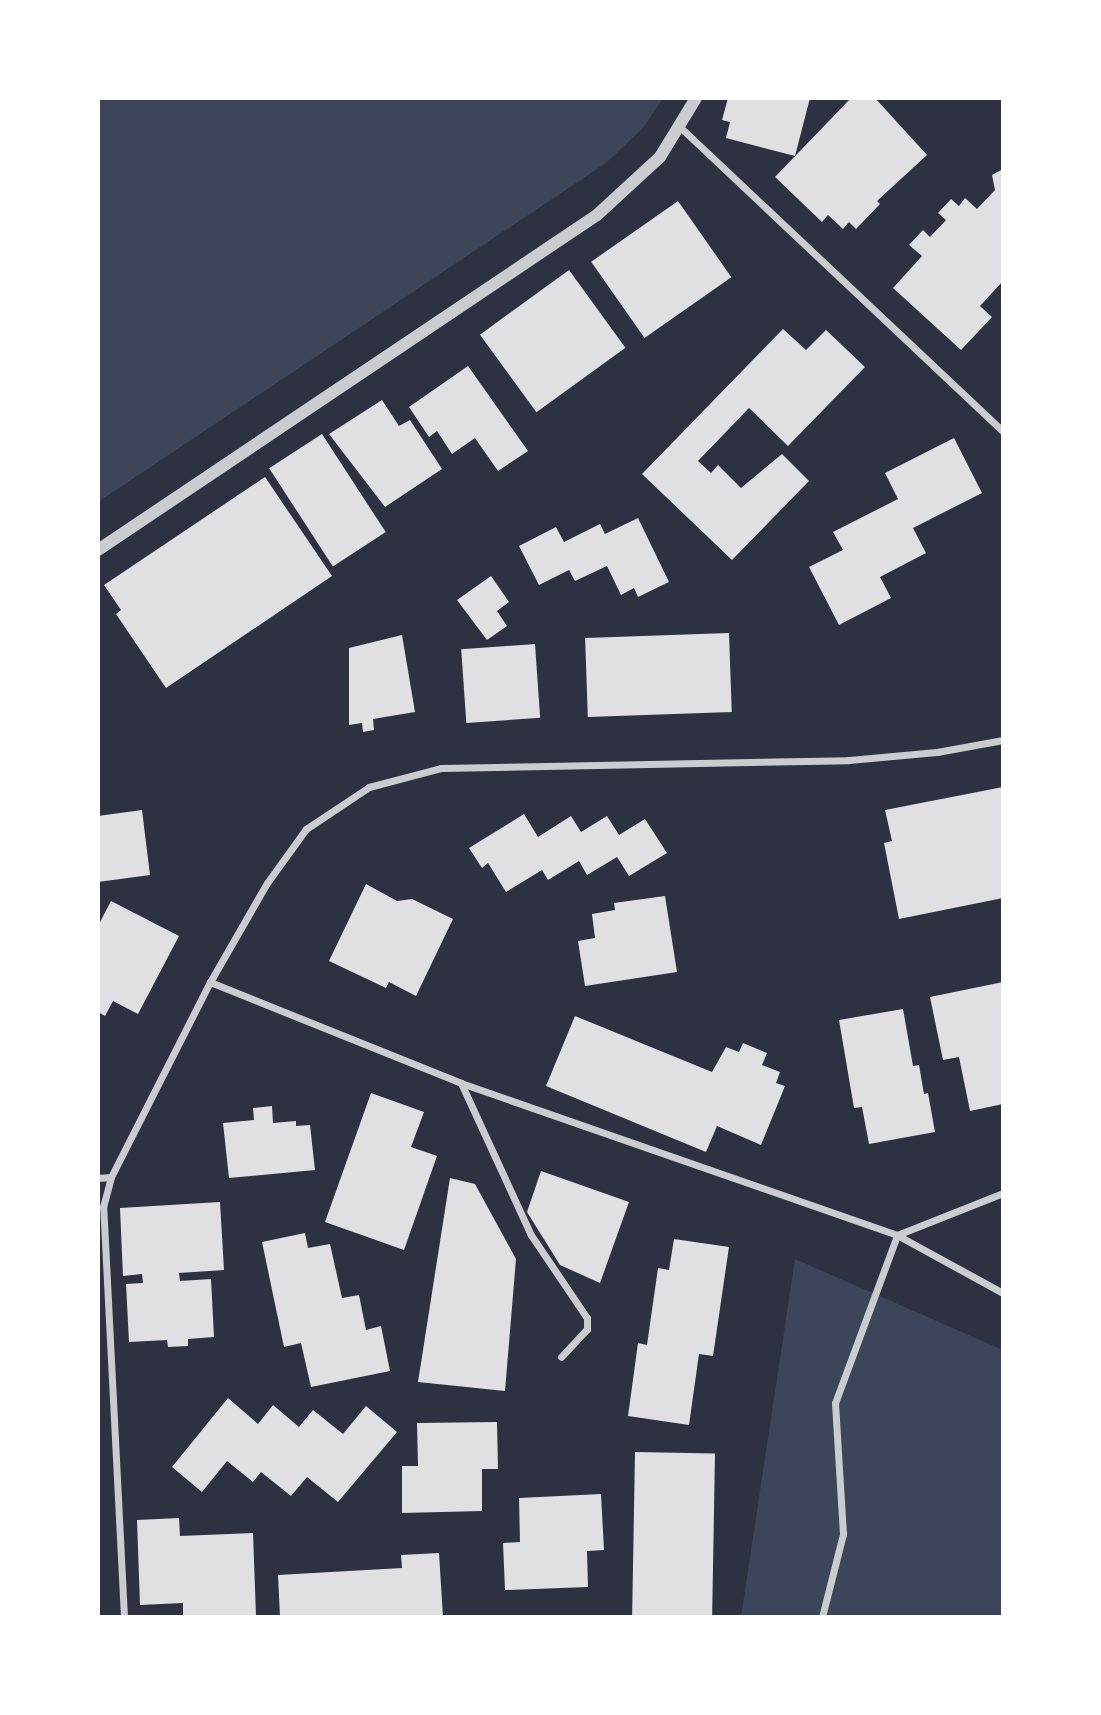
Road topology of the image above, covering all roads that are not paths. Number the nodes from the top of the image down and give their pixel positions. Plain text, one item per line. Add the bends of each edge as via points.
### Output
1 (696, 98) edge
2 (681, 128) junction
3 (1003, 430) edge
4 (98, 550) edge
5 (1003, 740) edge
6 (209, 982) junction
7 (461, 1083) junction
8 (111, 1177) junction
9 (98, 1178) edge
10 (1003, 1193) edge
11 (897, 1235) junction
12 (1003, 1293) edge
13 (561, 1357) dead end
14 (124, 1617) edge
15 (822, 1617) edge

1 - 2 street
2 - 3 street
2 - 4 street via 642,177 597,215
5 - 6 street via 887,757 477,766 392,778 343,800 306,829 267,883
6 - 7 street
6 - 8 street
7 - 11 street
7 - 13 street via 531,1235 587,1318 587,1329
8 - 9 street
8 - 14 street via 101,1233
10 - 11 street
11 - 12 street
11 - 15 street via 835,1403 843,1534

